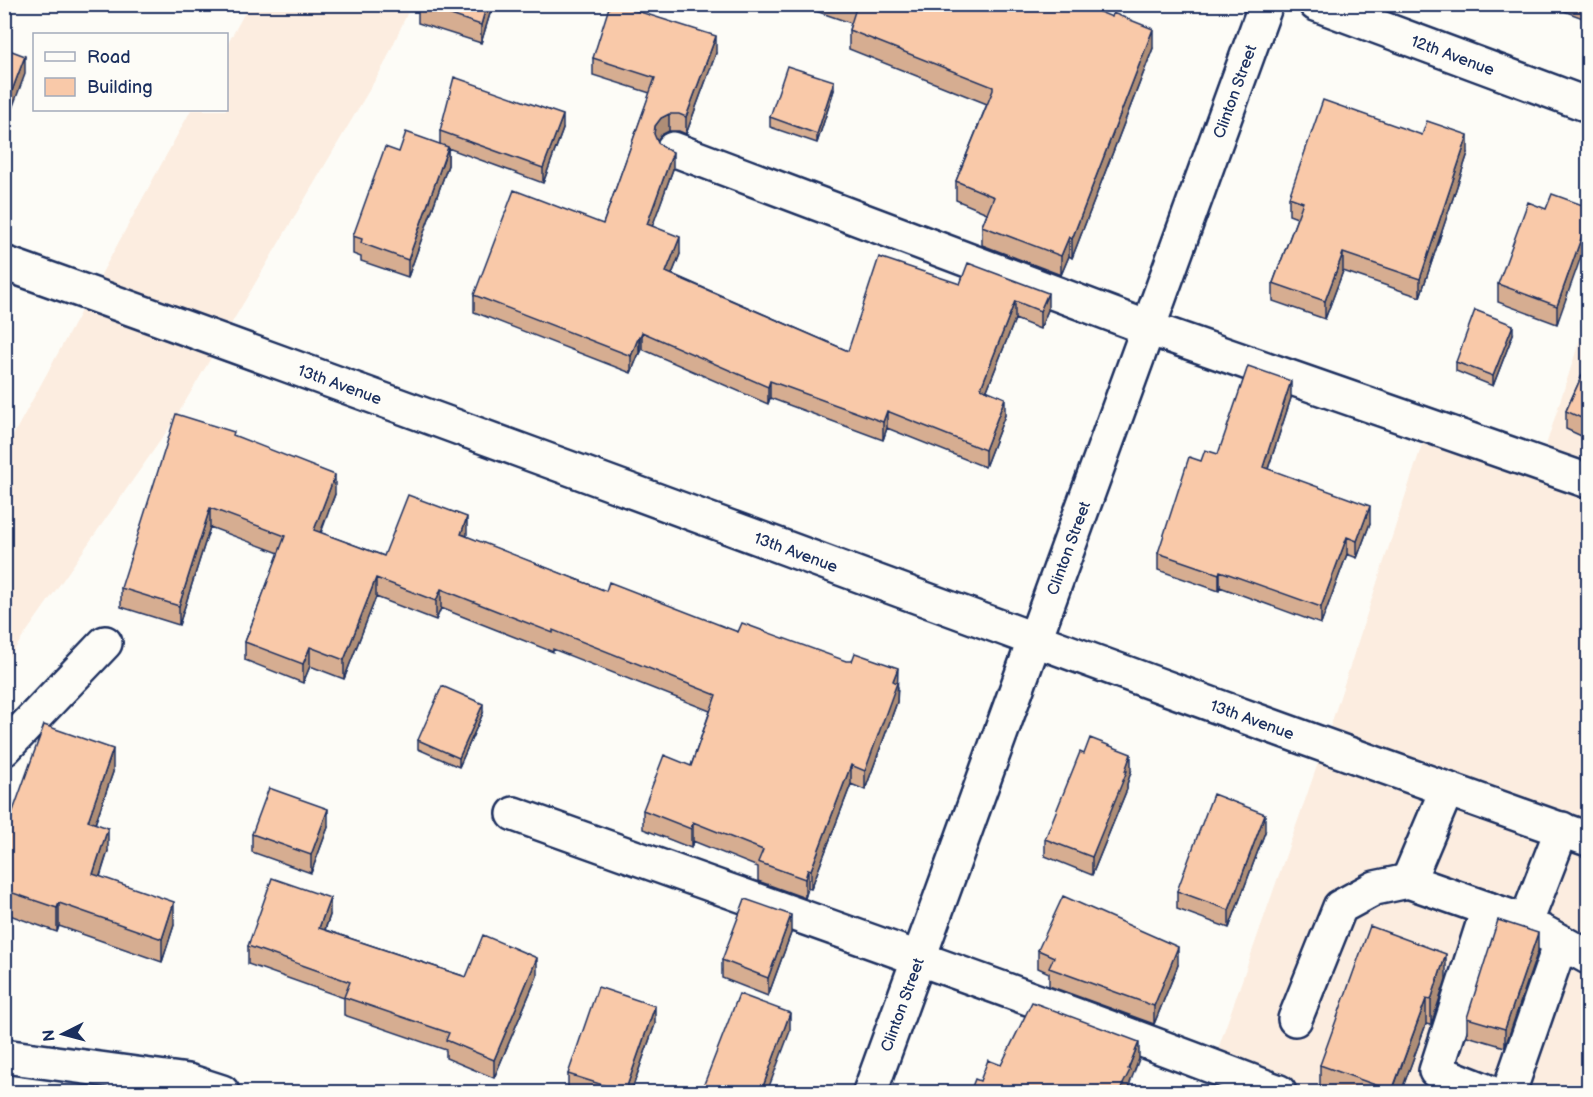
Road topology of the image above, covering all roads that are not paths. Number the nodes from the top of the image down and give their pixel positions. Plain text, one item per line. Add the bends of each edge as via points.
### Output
1 (1266, 4) edge
2 (1316, 4) edge
3 (1588, 105) edge
4 (673, 149) edge
5 (4, 263) edge
6 (1148, 328) junction
7 (1588, 481) edge
8 (1035, 639) junction
9 (105, 643) dead end
10 (4, 749) edge
11 (1447, 789) junction
12 (514, 814) dead end
13 (1575, 834) edge
14 (1408, 880) junction
15 (1488, 909) junction
16 (1526, 922) junction
17 (1575, 949) edge
18 (918, 959) junction
19 (1295, 1019) dead end
20 (4, 1056) edge
21 (222, 1092) edge
22 (870, 1092) edge
23 (1279, 1092) edge
24 (1489, 1092) edge
25 (1509, 1092) edge

1 - 6 street, Clinton Street
2 - 3 street, 12th Avenue
4 - 6 street
5 - 8 street, 13th Avenue
6 - 7 street
6 - 8 street, Clinton Street
8 - 11 street, 13th Avenue
8 - 18 street, Clinton Street
9 - 10 street
11 - 13 street, 13th Avenue
11 - 14 street
12 - 18 street
13 - 16 street
14 - 15 street
14 - 19 street via 1375,888 1340,907
15 - 16 street
15 - 24 street via 1436,1071
16 - 17 street
17 - 25 street
18 - 22 street, Clinton Street
18 - 23 street
20 - 21 street via 188,1081

